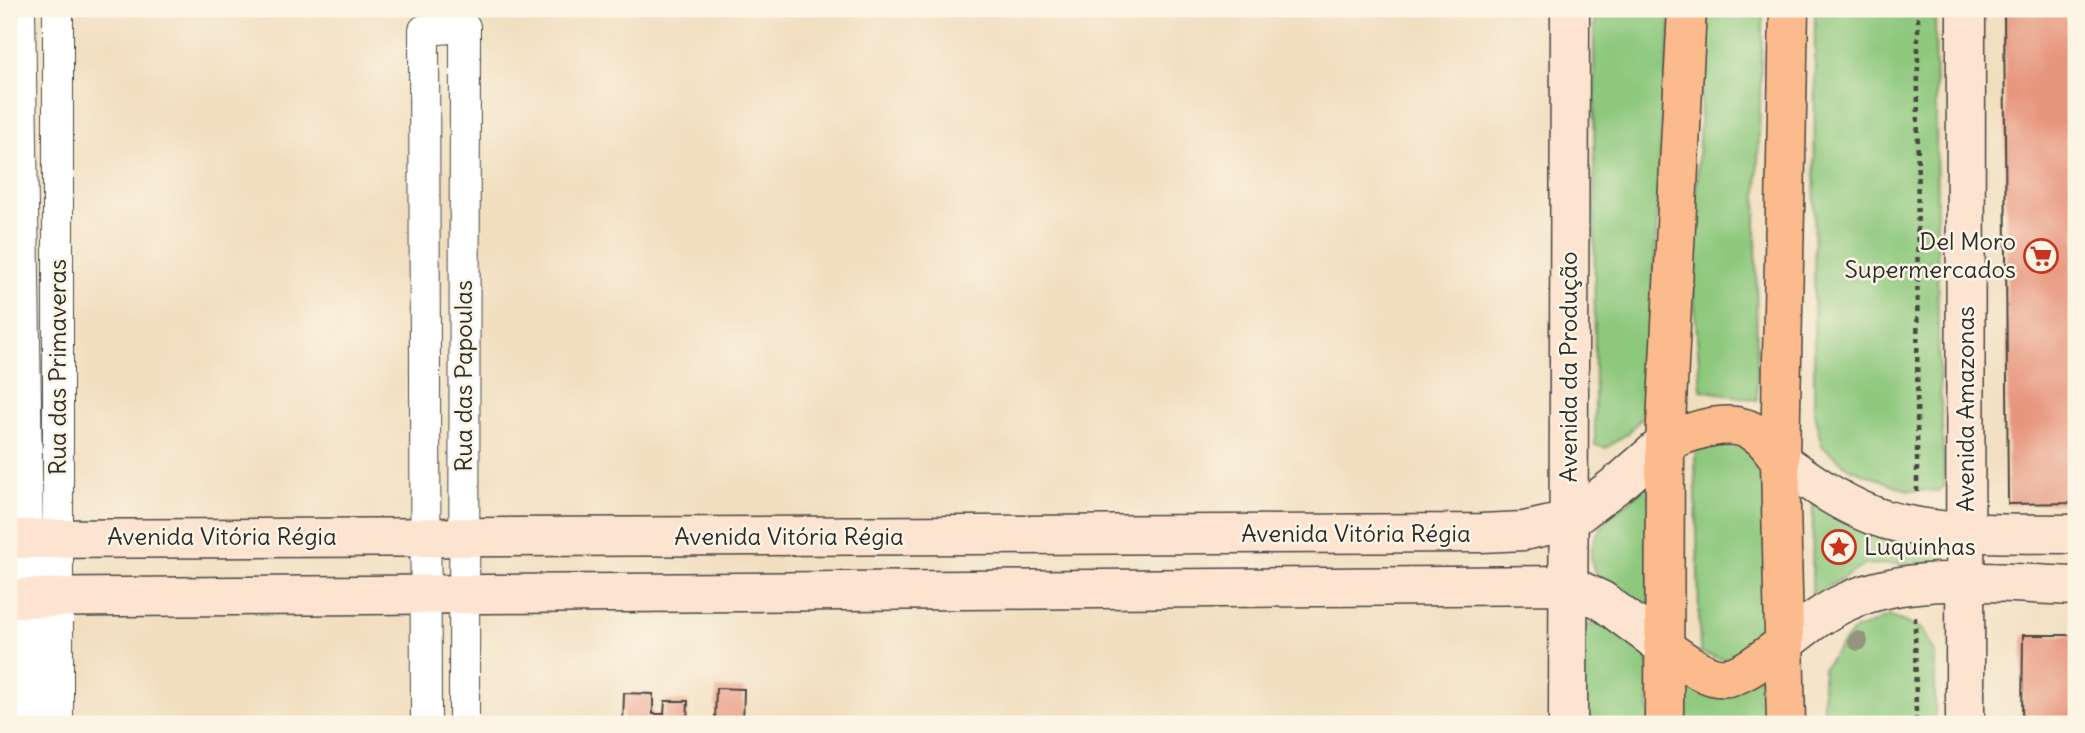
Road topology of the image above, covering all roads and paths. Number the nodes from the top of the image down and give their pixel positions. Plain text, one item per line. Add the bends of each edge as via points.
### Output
1 (20, 9) edge
2 (58, 9) edge
3 (1570, 9) edge
4 (1687, 9) edge
5 (1789, 9) edge
6 (1918, 9) edge
7 (1966, 9) edge
8 (1665, 443) junction
9 (1780, 460) junction
10 (1569, 521) junction
11 (1917, 526) junction
12 (1965, 533) junction
13 (2076, 534) edge
14 (425, 536) junction
15 (464, 538) junction
16 (32, 539) edge
17 (1964, 583) junction
18 (1915, 584) junction
19 (1568, 586) junction
20 (2076, 586) edge
21 (464, 595) junction
22 (426, 596) junction
23 (32, 598) edge
24 (1784, 643) junction
25 (1663, 646) junction
26 (28, 724) edge
27 (58, 724) edge
28 (426, 724) edge
29 (464, 724) edge
30 (1568, 724) edge
31 (1664, 724) edge
32 (1786, 724) edge
33 (1916, 724) edge
34 (1965, 724) edge

1 - 16 street, Rua das Primaveras
2 - 16 street, Rua das Primaveras
3 - 10 street, Avenida da Produção
4 - 8 highway
5 - 9 highway
6 - 11 path
7 - 12 street, Avenida Amazonas
8 - 9 highway via 1695,429 1732,425 1758,434
8 - 10 street
8 - 25 highway
9 - 11 street via 1857,507
9 - 24 highway
10 - 15 street, Avenida Vitória Régia via 1524,531 1481,533
10 - 19 street, Avenida da Produção
11 - 12 street
12 - 13 street
12 - 17 street, Avenida Amazonas
14 - 15 street, Avenida Vitória Régia
14 - 15 street, Rua das Papoulas via 424,30 465,27
14 - 16 street, Avenida Vitória Régia
14 - 22 street, Rua das Papoulas
15 - 21 street, Rua das Papoulas
16 - 23 street, Rua das Primaveras
17 - 18 street
17 - 20 street
17 - 34 street, Avenida Amazonas
18 - 24 street via 1848,601
18 - 33 path
19 - 21 street
19 - 25 street via 1601,600
19 - 30 street, Avenida da Produção
21 - 22 street
21 - 29 street, Rua das Papoulas
22 - 23 street
22 - 28 street, Rua das Papoulas
23 - 26 street, Rua das Primaveras
23 - 27 street, Rua das Primaveras
24 - 25 highway via 1747,671 1720,679 1700,672
24 - 32 highway
25 - 31 highway

